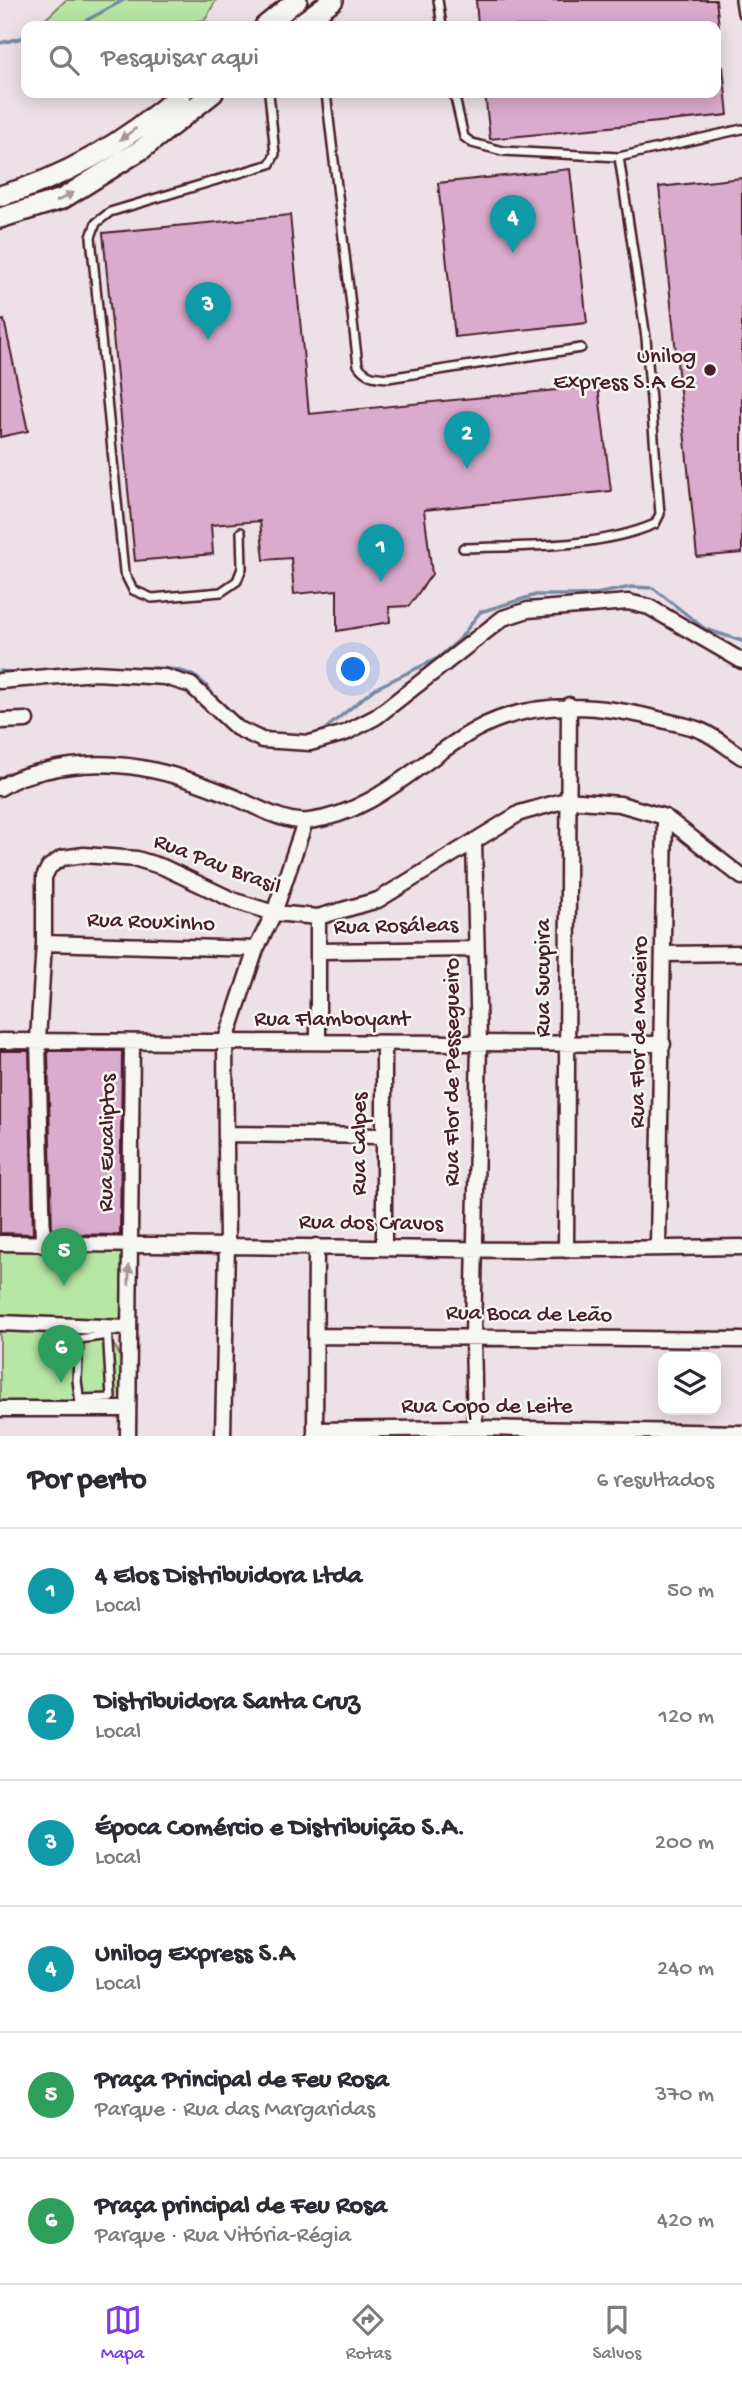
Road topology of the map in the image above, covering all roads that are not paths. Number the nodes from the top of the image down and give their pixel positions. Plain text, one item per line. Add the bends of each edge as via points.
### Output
1 (297, 0) edge
2 (333, 0) edge
3 (438, 0) edge
4 (740, 0) edge
5 (742, 13) edge
6 (271, 21) edge
7 (306, 21) edge
8 (441, 21) edge
9 (175, 98) edge
10 (207, 98) edge
11 (269, 98) edge
12 (328, 98) edge
13 (455, 98) edge
14 (742, 129) edge
15 (620, 157) junction
16 (0, 196) edge
17 (0, 218) edge
18 (581, 348) dead end
19 (241, 532) dead end
20 (463, 548) dead end
21 (742, 661) edge
22 (0, 681) edge
23 (569, 705) junction
24 (26, 720) dead end
25 (0, 721) edge
26 (742, 757) edge
27 (0, 788) edge
28 (566, 800) junction
29 (664, 817) junction
30 (305, 822) junction
31 (474, 842) junction
32 (742, 877) edge
33 (274, 913) junction
34 (318, 917) junction
35 (44, 943) junction
36 (256, 949) junction
37 (475, 949) junction
38 (318, 951) junction
39 (742, 953) edge
40 (664, 954) junction
41 (38, 1040) junction
42 (0, 1041) edge
43 (318, 1042) junction
44 (132, 1043) junction
45 (384, 1043) junction
46 (225, 1044) junction
47 (479, 1044) junction
48 (567, 1045) junction
49 (663, 1045) junction
50 (226, 1134) junction
51 (382, 1136) junction
52 (0, 1243) edge
53 (129, 1243) junction
54 (227, 1244) junction
55 (43, 1245) junction
56 (316, 1246) junction
57 (384, 1246) junction
58 (658, 1247) junction
59 (742, 1247) edge
60 (474, 1249) junction
61 (566, 1250) junction
62 (0, 1323) edge
63 (128, 1328) junction
64 (107, 1331) junction
65 (316, 1336) junction
66 (473, 1337) junction
67 (742, 1340) edge
68 (80, 1404) junction
69 (0, 1409) edge
70 (127, 1409) junction
71 (475, 1428) junction
72 (315, 1433) edge
73 (742, 1433) edge
74 (658, 1434) edge
75 (128, 1436) edge
76 (223, 1436) edge

1 - 6 main road
2 - 7 main road
3 - 8 lane
4 - 5 lane
9 -> 16 main road via 109,148 51,178
17 -> 10 main road via 62,199 142,149
11 - 19 lane via 275,154 270,164 110,212 96,223 91,237 124,572 133,590 152,598 221,592 237,581 242,568
12 - 18 lane via 362,371 370,377 388,378
13 - 15 lane via 464,137 472,144 503,151
14 - 15 lane
15 - 20 lane via 646,338 660,514 655,524 641,530 559,545
21 - 22 street via 649,607 608,602 528,610 503,618 376,717 345,733 292,744 262,740 237,728 191,685 165,677 96,673
23 - 26 street via 622,709 702,731
23 - 28 street, Rua Sucupira
23 - 30 street via 523,712 476,729 372,800 338,816
24 - 25 street
27 - 30 street via 13,779 69,765 136,765 184,776
28 - 29 street, Rua Pau Brasil via 620,804
28 - 31 street, Rua Pau Brasil via 520,813
28 - 48 street, Rua Sucupira
29 - 32 street, Rua Pau Brasil
29 - 40 street, Rua Flor de Macieiro
30 - 33 street
31 - 34 street, Rua Pau Brasil via 378,900
31 - 37 street, Rua Flor de Pessegueiro
33 - 34 street, Rua Pau Brasil
33 - 35 street, Rua Pau Brasil via 150,863 84,855 62,858 44,877
33 - 36 street
34 - 38 street
35 - 36 street, Rua Rouxinho
35 - 41 street, Rua Pau Brasil
36 - 46 street
37 - 38 street, Rua Rosáleas
37 - 47 street, Rua Flor de Pessegueiro
38 - 43 street
39 - 40 street
40 - 49 street, Rua Flor de Macieiro
41 - 42 street, Rua Flamboyant
41 - 44 street, Rua Flamboyant
41 - 55 street, Rua Pau Brasil
43 - 45 street, Rua Flamboyant
43 - 46 street, Rua Flamboyant
44 - 46 street, Rua Flamboyant
44 - 53 street, Rua Eucaliptos
45 - 47 street, Rua Flamboyant
45 - 51 street, Rua Calpes
46 - 50 street
47 - 48 street, Rua Flamboyant
47 - 60 street, Rua Flor de Pessegueiro
48 - 49 street, Rua Flamboyant
48 - 61 street, Rua Sucupira
49 - 58 street, Rua Flor de Macieiro
50 - 51 street
50 - 54 street
51 - 57 street, Rua Calpes
52 - 55 street, Rua dos Cravos
53 - 54 street, Rua dos Cravos
53 - 55 street, Rua dos Cravos
63 -> 53 street, Rua Eucaliptos
54 - 56 street, Rua dos Cravos
54 - 76 street
56 - 57 street, Rua dos Cravos
56 - 65 street
57 - 60 street, Rua dos Cravos
58 - 59 street, Rua dos Cravos
58 - 61 street, Rua dos Cravos
60 - 61 street, Rua dos Cravos
60 - 66 street, Rua Flor de Pessegueiro
62 - 64 street
63 - 64 street
63 - 70 street, Rua Eucaliptos
64 - 68 lane via 79,1339
64 - 68 lane via 111,1398
65 - 66 street, Rua Boca de Leão
65 - 72 street
66 - 67 street, Rua Boca de Leão
66 - 71 street, Rua Flor de Pessegueiro
68 - 69 street
68 - 70 street
70 - 75 street, Rua Eucaliptos
71 - 72 street, Rua Copo de Leite
71 - 74 street, Rua Copo de Leite
73 - 74 street, Rua Copo de Leite

